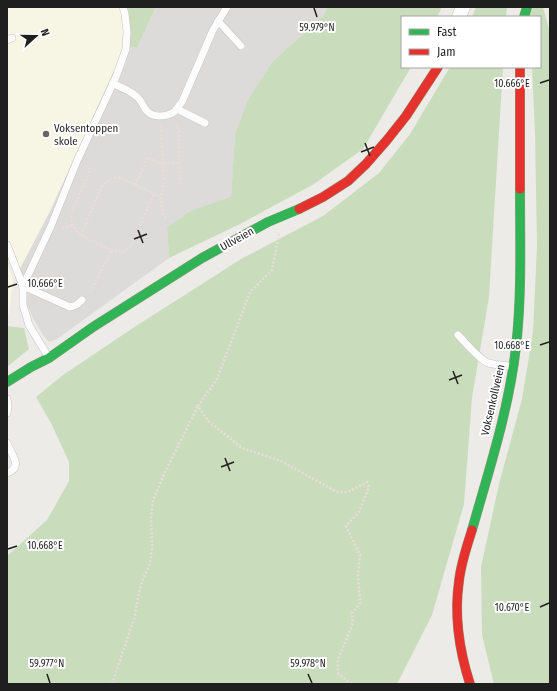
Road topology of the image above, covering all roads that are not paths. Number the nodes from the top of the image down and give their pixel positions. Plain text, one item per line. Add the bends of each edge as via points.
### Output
1 (123, 7) edge
2 (227, 7) edge
3 (218, 21) junction
4 (241, 46) dead end
5 (437, 68) edge
6 (520, 68) edge
7 (113, 83) junction
8 (174, 111) junction
9 (205, 123) dead end
10 (7, 245) edge
11 (23, 286) junction
12 (82, 300) dead end
13 (458, 335) dead end
14 (49, 358) junction
15 (513, 366) junction
16 (7, 382) edge
17 (7, 399) edge
18 (7, 414) edge
19 (7, 443) edge
20 (7, 473) edge
21 (470, 684) edge

1 - 7 lane via 127,32 126,49
2 - 3 lane
3 - 4 lane
3 - 8 lane via 182,102
5 - 14 main road, Ullveien via 406,116 376,153 338,188 323,198 240,237 165,281
6 - 15 main road, Voksenkollveien via 520,291
7 - 8 lane via 135,95 148,112 160,116
7 - 11 lane
8 - 9 lane
10 - 11 lane
11 - 12 lane via 70,307 78,305
11 - 14 lane via 23,305 29,324
13 - 15 lane via 486,362
14 - 16 main road, Ullveien
15 - 21 main road, Voksenkollveien via 498,434 459,580 456,622
17 - 18 lane
19 - 20 lane via 16,465

